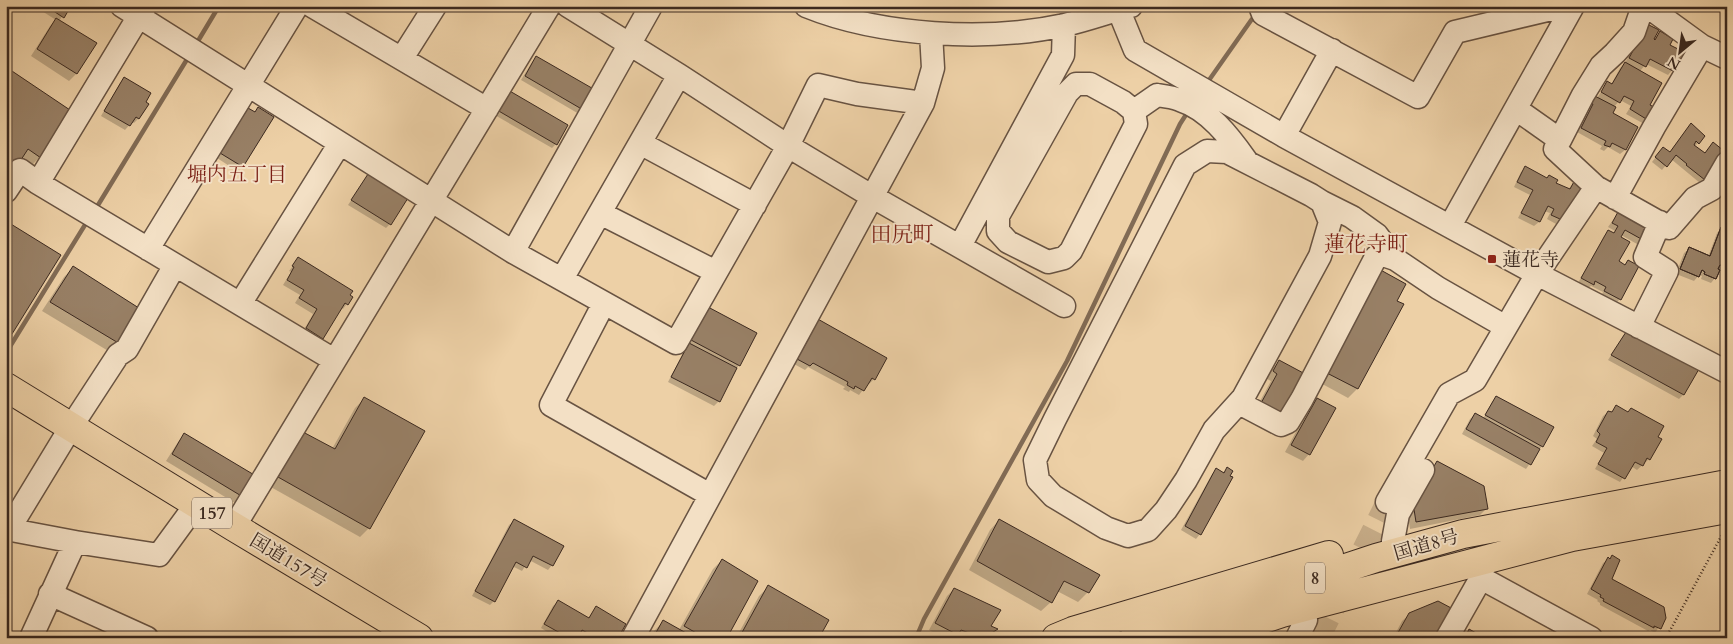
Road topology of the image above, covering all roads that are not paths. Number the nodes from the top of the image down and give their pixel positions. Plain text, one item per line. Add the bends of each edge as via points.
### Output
1 (297, 6) edge
2 (312, 6) edge
3 (434, 6) edge
4 (550, 6) edge
5 (568, 6) edge
6 (651, 6) edge
7 (806, 6) edge
8 (1260, 6) edge
9 (1564, 6) edge
10 (1573, 6) edge
11 (1645, 6) edge
12 (1122, 7) edge
13 (135, 10) edge
14 (863, 14) edge
15 (1064, 25) junction
16 (932, 32) junction
17 (630, 45) junction
18 (1702, 46) junction
19 (1332, 50) junction
20 (402, 58) junction
21 (1727, 58) edge
22 (679, 75) junction
23 (248, 86) junction
24 (1199, 99) junction
25 (924, 103) junction
26 (487, 109) junction
27 (1516, 109) junction
28 (1134, 111) junction
29 (1284, 136) junction
30 (1560, 140) junction
31 (640, 142) junction
32 (340, 143) junction
33 (788, 146) junction
34 (1247, 162) junction
35 (1727, 162) edge
36 (38, 183) junction
37 (1596, 187) junction
38 (6, 191) edge
39 (873, 197) junction
40 (1615, 198) junction
41 (431, 200) junction
42 (1322, 202) junction
43 (754, 205) junction
44 (600, 213) junction
45 (1660, 222) junction
46 (1450, 226) junction
47 (960, 246) junction
48 (148, 249) junction
49 (513, 252) junction
50 (1396, 259) junction
51 (175, 265) junction
52 (716, 272) junction
53 (1537, 274) junction
54 (562, 279) junction
55 (604, 303) junction
56 (240, 304) junction
57 (1064, 306) dead end
58 (1639, 327) junction
59 (1506, 328) junction
60 (334, 360) junction
61 (1727, 372) edge
62 (1475, 380) junction
63 (6, 386) edge
64 (1239, 403) junction
65 (71, 427) junction
66 (1727, 484) edge
67 (710, 495) junction
68 (1387, 502) tunnel mouth
69 (197, 503) junction
70 (1727, 508) edge
71 (234, 527) junction
72 (8, 529) edge
73 (1463, 534) junction
74 (1393, 541) junction
75 (75, 542) junction
76 (1479, 569) junction
77 (1433, 572) junction
78 (50, 594) junction
79 (1302, 629) edge
80 (31, 638) edge
81 (146, 638) edge
82 (419, 638) edge
83 (633, 638) edge
84 (1056, 638) edge
85 (1134, 638) edge
86 (1207, 638) edge
87 (1259, 638) edge
88 (1447, 638) edge
89 (1591, 638) edge

1 - 23 street
2 - 20 street
3 - 20 street
4 - 26 street
5 - 17 street
6 - 17 street
7 - 14 street via 827,14
8 - 19 street via 1263,14
9 - 19 street via 1455,32 1418,97
10 - 27 street
11 - 18 street
11 - 30 street via 1634,32 1601,66
12 - 15 street
12 - 24 street via 1135,50
13 - 23 street
13 - 36 street
14 - 16 street via 898,30
15 - 16 street via 1020,31
15 - 47 street via 1063,55
16 - 25 street via 933,68
17 - 22 street
17 - 49 street
18 - 21 street
18 - 40 street
19 - 29 street
20 - 26 street
22 - 31 street
22 - 33 street
23 - 32 street
23 - 48 street
24 - 28 street via 1157,95
24 - 29 street
24 - 34 street
25 - 33 street via 818,85
25 - 39 street
26 - 41 street
27 - 30 street
27 - 46 street
28 - 28 street via 1136,124 1071,251 1064,258 1048,262 1008,242 998,231 998,216 1067,93 1076,84 1090,84
29 - 46 street
30 - 37 street via 1555,149
31 - 43 street
31 - 44 street
32 - 41 street
32 - 56 street
33 - 39 street
33 - 43 street
34 - 42 street
34 - 64 street via 1227,152 1207,151 1185,165 1035,460 1038,480 1053,496 1106,528 1128,536 1148,530 1166,510 1214,430
35 - 45 street via 1712,189 1695,198 1669,228
36 - 38 street via 20,170
36 - 48 street
37 - 40 street
37 - 53 street
39 - 47 street
39 - 67 street
40 - 45 street
41 - 49 street
41 - 60 street
42 - 50 street via 1352,217 1376,235
42 - 64 street via 1330,222 1320,256
43 - 52 street
44 - 52 street
44 - 54 street
45 - 58 street via 1645,257 1667,271
46 - 53 street
47 - 57 street
48 - 51 street
49 - 54 street
50 - 59 street
50 - 64 street via 1383,255 1376,258 1288,422 1281,425
51 - 56 street
51 - 65 street via 127,348 118,355
52 - 55 street via 676,342
53 - 58 street
53 - 59 street
54 - 55 street
55 - 67 street via 551,405
56 - 60 street
58 - 61 street
59 - 62 street
60 - 71 street
62 - 68 street via 1449,394
62 - 74 street via 1398,514
63 - 65 highway, 国道157号 / 157
65 - 69 highway, 国道157号 / 157
65 - 72 street
66 - 73 highway, 国道8号 / 8
67 - 83 street
69 - 71 highway, 国道157号 / 157
69 - 75 street via 159,554
70 - 76 highway, 国道8号 / 8 via 1572,537
71 - 82 highway, 国道157号 / 157
72 - 75 street
73 - 74 highway, 8
73 - 85 highway, 国道8号 / 8 via 1376,558
74 - 84 highway, 8 via 1321,557
75 - 78 street
76 - 77 highway, 国道8号 / 8
76 - 88 street
76 - 89 street
77 - 79 highway, 8
77 - 86 highway, 国道8号 / 8 via 1282,613
78 - 80 street
78 - 81 street
79 - 87 highway, 8

